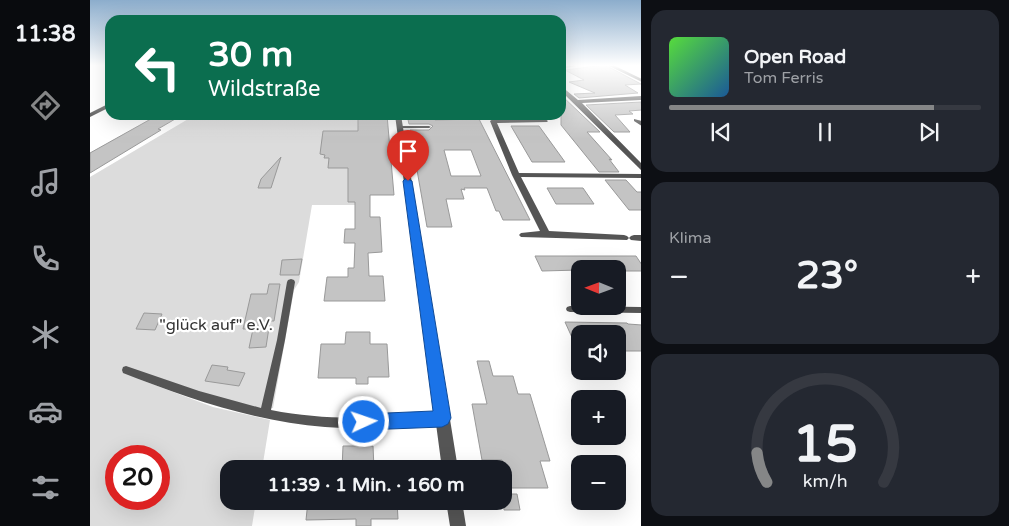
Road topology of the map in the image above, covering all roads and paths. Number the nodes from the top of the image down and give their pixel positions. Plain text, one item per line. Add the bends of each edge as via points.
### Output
1 (566, 92) edge
2 (641, 98) edge
3 (577, 102) junction
4 (105, 108) edge
5 (90, 115) edge
6 (399, 120) edge
7 (492, 120) edge
8 (400, 127) junction
9 (429, 127) dead end
10 (632, 159) junction
11 (641, 159) edge
12 (641, 169) edge
13 (516, 175) junction
14 (641, 176) edge
15 (546, 234) junction
16 (524, 235) dead end
17 (633, 238) edge
18 (291, 282) dead end
19 (570, 309) dead end
20 (641, 310) edge
21 (126, 370) dead end
22 (265, 413) junction
23 (442, 418) junction
24 (449, 460) edge
25 (455, 510) edge
26 (458, 526) edge

1 - 3 street
2 - 3 street
3 - 10 street
4 - 5 street
6 - 8 street
7 - 13 street
8 - 9 lane
8 - 23 street
10 - 11 street
10 - 12 street
13 - 14 street
13 - 15 street
15 - 16 street
15 - 17 street
18 - 22 lane
19 - 20 lane
21 - 22 lane via 233,407
22 - 23 lane via 324,422
23 - 24 street
25 - 26 street

